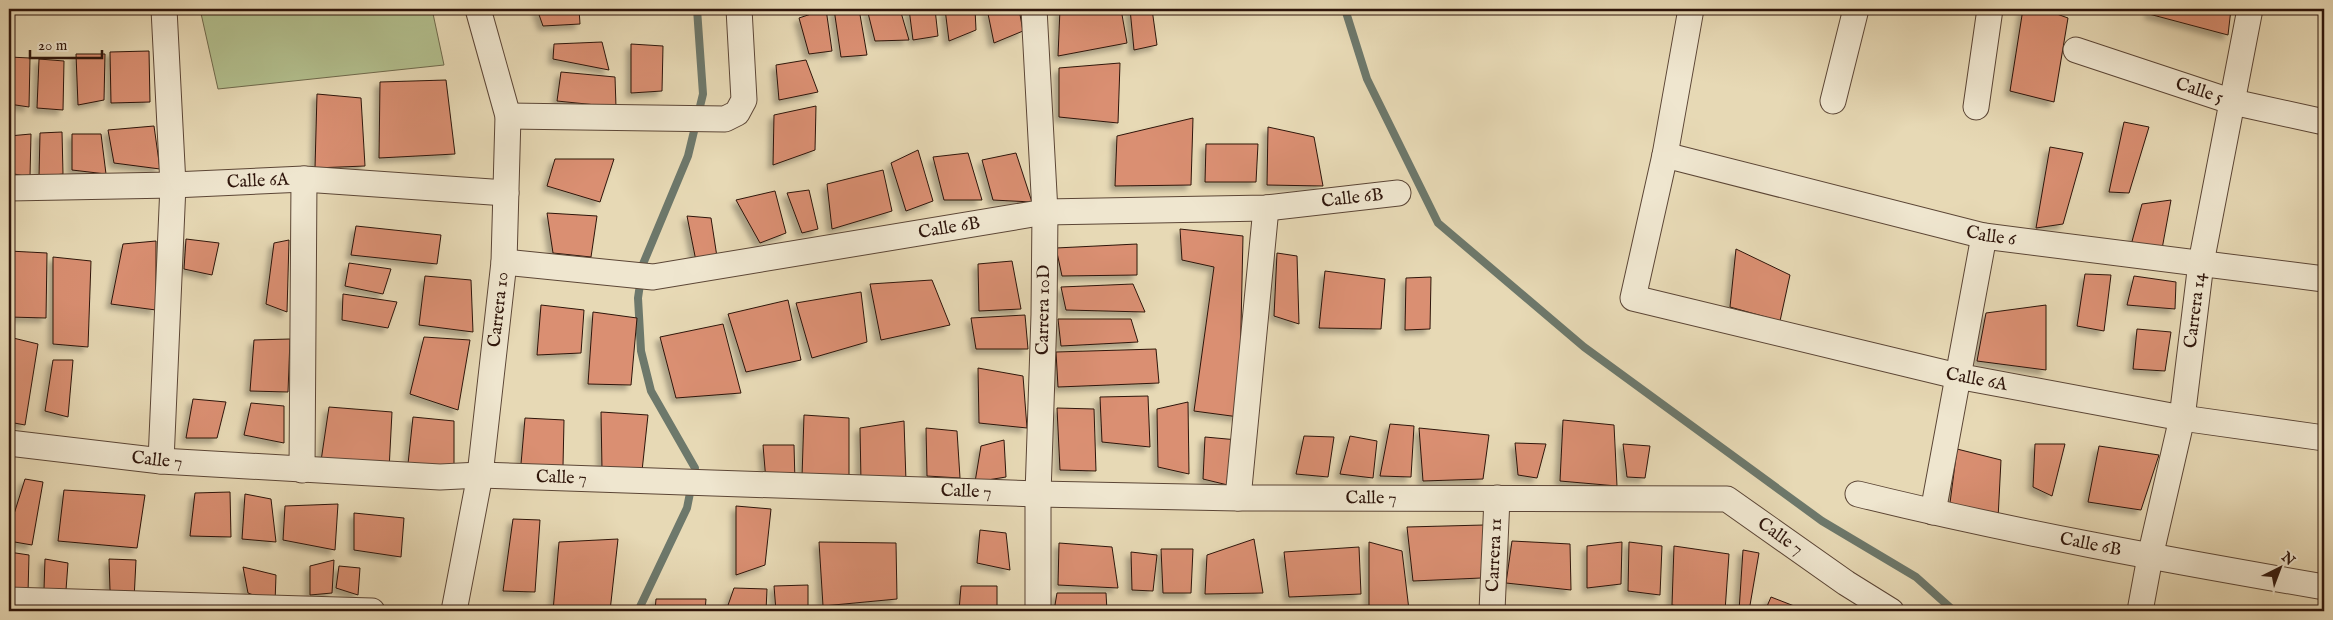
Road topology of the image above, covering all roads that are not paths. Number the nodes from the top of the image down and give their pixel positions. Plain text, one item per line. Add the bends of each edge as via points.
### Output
1 (164, 9) edge
2 (478, 9) edge
3 (739, 9) edge
4 (1034, 9) edge
5 (1691, 9) edge
6 (1856, 9) edge
7 (1990, 9) edge
8 (2250, 9) edge
9 (2076, 50) dead end
10 (1833, 101) dead end
11 (2234, 102) junction
12 (1976, 107) dead end
13 (508, 116) junction
14 (2324, 122) edge
15 (1665, 155) junction
16 (304, 179) junction
17 (173, 185) junction
18 (9, 188) edge
19 (506, 193) junction
20 (1398, 193) dead end
21 (1266, 208) junction
22 (1045, 212) junction
23 (1984, 236) junction
24 (504, 262) junction
25 (2201, 263) junction
26 (2324, 279) edge
27 (1957, 376) junction
28 (2182, 418) junction
29 (2324, 438) edge
30 (9, 443) edge
31 (161, 461) junction
32 (302, 470) junction
33 (480, 475) junction
34 (1038, 494) junction
35 (1858, 494) dead end
36 (1238, 498) junction
37 (1497, 498) junction
38 (1933, 512) junction
39 (2150, 557) junction
40 (2324, 587) edge
41 (9, 600) edge
42 (372, 611) edge
43 (454, 611) edge
44 (1038, 611) edge
45 (1492, 611) edge
46 (1891, 611) edge
47 (2140, 611) edge

1 - 17 street
2 - 13 street, Carrera 10
3 - 13 street via 744,100 737,112 725,119
4 - 22 street, Carrera 10D
5 - 15 street
6 - 10 street
7 - 12 street
8 - 11 street, Carrera 14
9 - 11 street, Calle 5
11 - 14 street, Calle 5
11 - 25 street, Carrera 14
13 - 19 street, Carrera 10
15 - 23 street, Calle 6
15 - 27 street, Calle 6A via 1633,298
16 - 17 street, Calle 6A
16 - 19 street, Calle 6A
16 - 32 street
17 - 18 street, Calle 6A
17 - 31 street
19 - 24 street, Carrera 10
20 - 21 street, Calle 6B
21 - 22 street, Calle 6B
21 - 36 street
22 - 24 street, Calle 6B via 641,276
22 - 34 street, Carrera 10D
23 - 25 street, Calle 6
23 - 27 street
24 - 33 street, Carrera 10
25 - 26 street, Calle 6
25 - 28 street, Carrera 14
27 - 28 street, Calle 6A
27 - 38 street
28 - 29 street, Calle 6A
28 - 39 street, Carrera 14
30 - 31 street, Calle 7
31 - 32 street, Calle 7
32 - 33 street, Calle 7 via 440,477
33 - 34 street, Calle 7
33 - 43 street, Carrera 10
34 - 36 street, Calle 7
34 - 44 street, Carrera 10D
35 - 38 street, Calle 6B
36 - 37 street, Calle 7
37 - 45 street, Carrera 11
37 - 46 street, Calle 7 via 1728,500
38 - 39 street, Calle 6B
39 - 40 street, Calle 6B
39 - 47 street, Carrera 14
41 - 42 street

